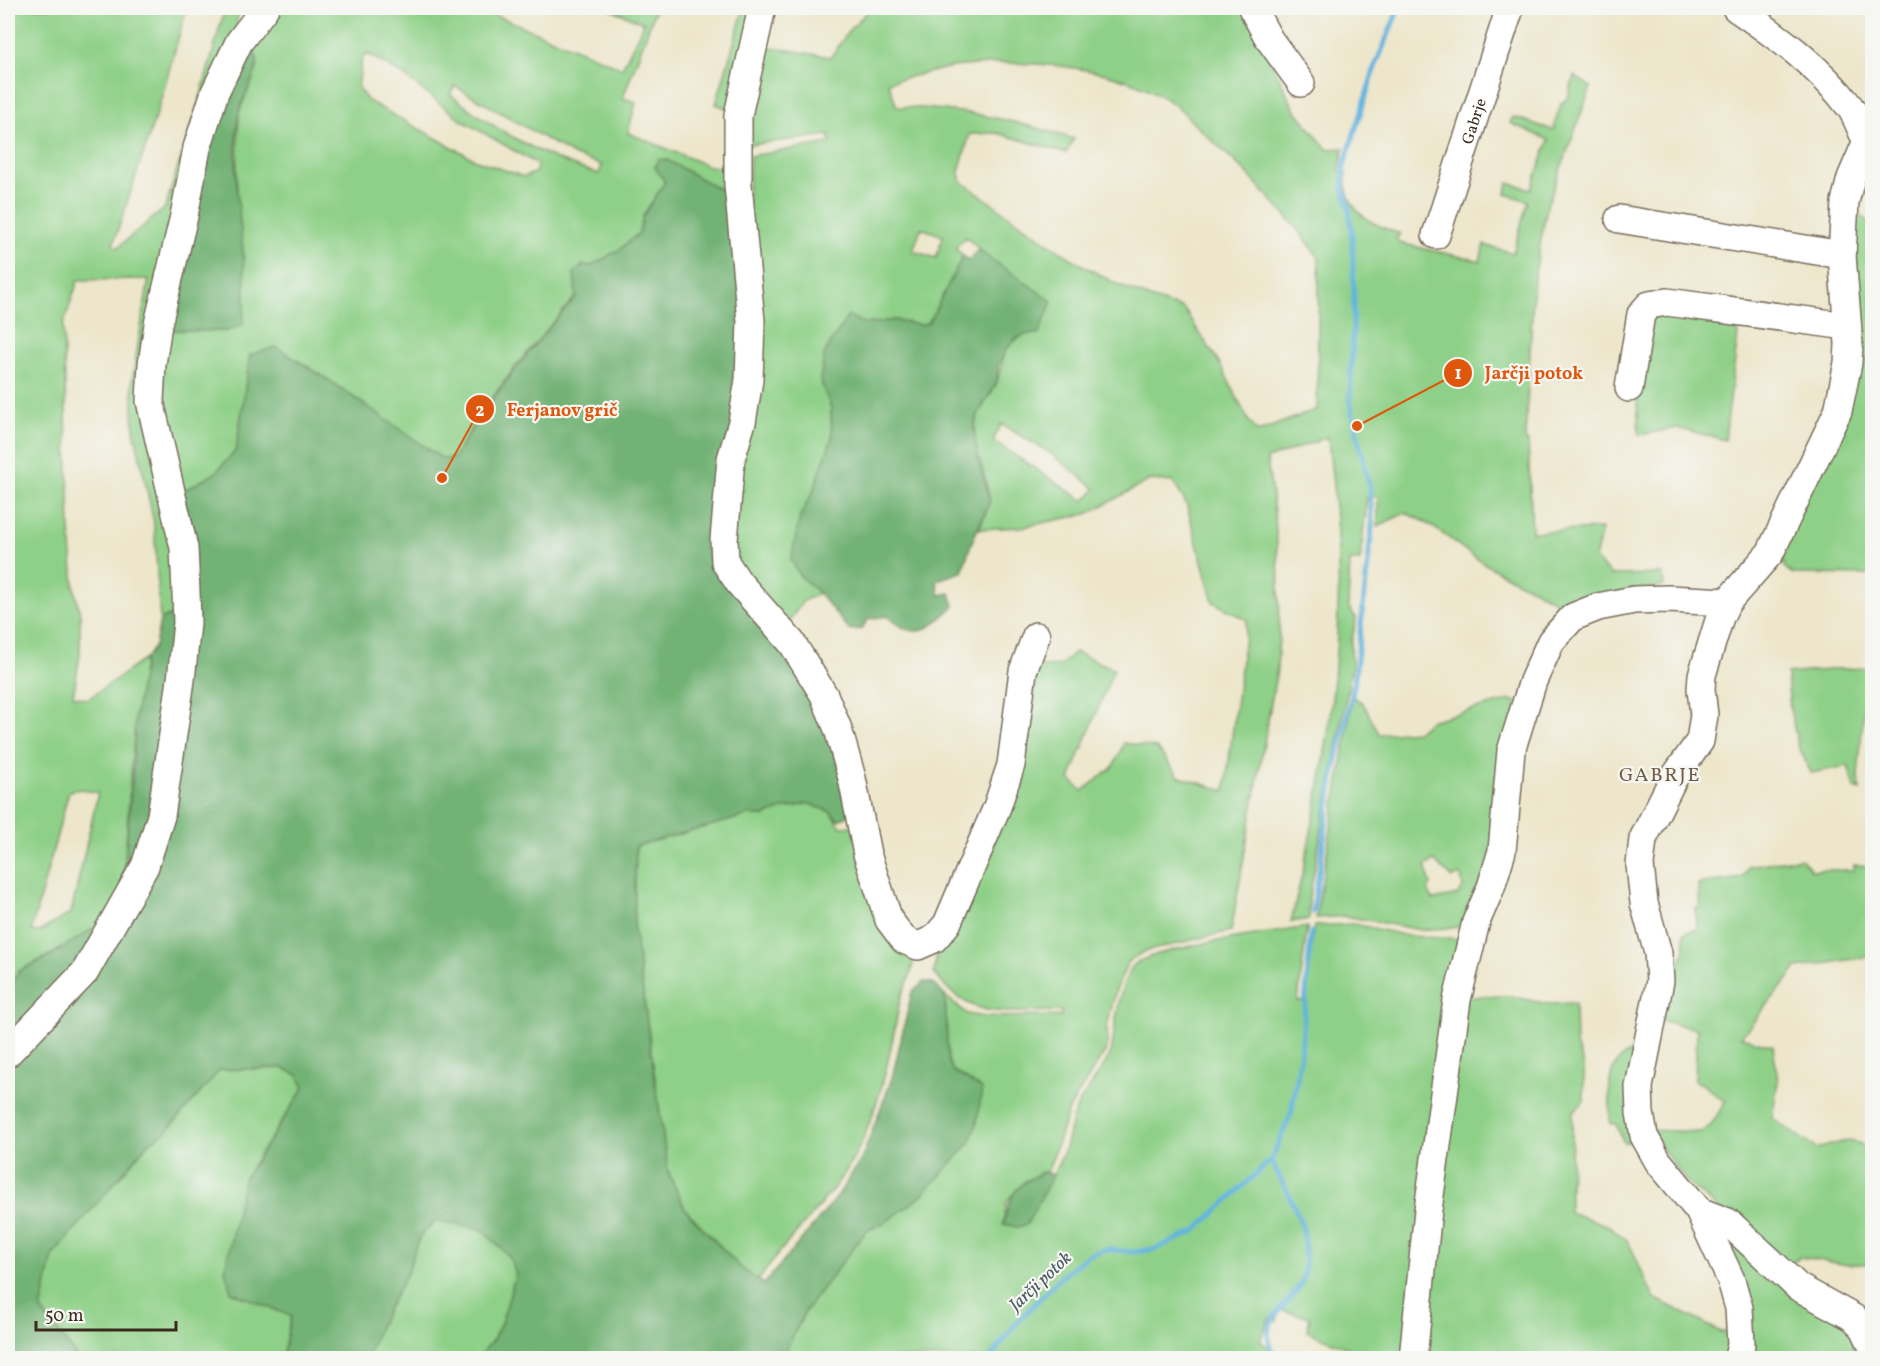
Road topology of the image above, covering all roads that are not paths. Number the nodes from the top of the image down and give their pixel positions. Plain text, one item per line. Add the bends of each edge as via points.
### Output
1 (265, 8) edge
2 (762, 8) edge
3 (1252, 8) edge
4 (1510, 8) edge
5 (1736, 8) edge
6 (1301, 83) dead end
7 (1870, 144) edge
8 (1619, 219) dead end
9 (1436, 235) dead end
10 (1842, 255) junction
11 (1847, 326) junction
12 (1629, 388) dead end
13 (1727, 602) junction
14 (1036, 636) dead end
15 (8, 1053) edge
16 (1699, 1211) junction
17 (1872, 1345) edge
18 (1413, 1359) edge
19 (1738, 1359) edge

1 - 15 street via 239,42 215,92 197,148 152,364 150,401 184,548 187,623 161,816 145,866 85,972
2 - 14 street via 738,115 738,185 751,321 749,380 731,459 725,562 792,643 824,695 844,748 867,854 889,920 904,940 918,946 934,939 947,924 997,807 1011,765 1023,671
3 - 6 street
4 - 9 street, Gabrje
5 - 7 street via 1799,54 1830,84 1851,109
7 - 10 street via 1851,178 1845,202
8 - 10 street
10 - 11 street
11 - 12 street via 1667,302 1649,305 1641,314
11 - 13 street via 1848,363 1838,411 1770,553
13 - 16 street via 1702,675 1704,715 1700,741 1673,779 1643,839 1640,865 1660,981 1643,1056 1640,1113 1644,1136 1658,1161
13 - 18 street via 1634,600 1572,616 1551,641 1533,681 1511,751 1502,850 1476,922 1457,1000 1428,1210
16 - 17 street via 1728,1222 1798,1287 1854,1318
16 - 19 street via 1731,1280 1739,1308 1742,1344

